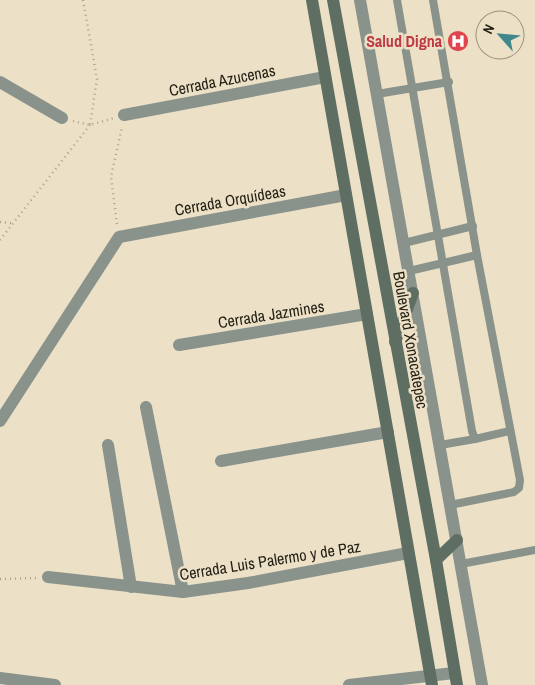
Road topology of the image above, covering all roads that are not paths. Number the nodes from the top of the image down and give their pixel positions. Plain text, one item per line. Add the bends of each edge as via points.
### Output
1 (312, 0) edge
2 (333, 0) edge
3 (360, 0) edge
4 (397, 0) edge
5 (433, 0) edge
6 (326, 77) junction
7 (0, 82) edge
8 (449, 82) junction
9 (412, 89) junction
10 (377, 94) junction
11 (124, 115) road end
12 (62, 118) road end
13 (346, 195) junction
14 (473, 226) junction
15 (438, 235) junction
16 (404, 243) junction
17 (477, 255) junction
18 (443, 263) junction
19 (409, 271) junction
20 (413, 293) junction
21 (368, 314) junction
22 (395, 342) junction
23 (179, 345) dead end
24 (146, 407) dead end
25 (0, 421) edge
26 (510, 431) junction
27 (388, 432) junction
28 (475, 439) junction
29 (108, 445) dead end
30 (440, 445) junction
31 (220, 461) dead end
32 (450, 505) junction
33 (457, 540) junction
34 (535, 550) edge
35 (408, 553) junction
36 (436, 560) junction
37 (461, 564) junction
38 (48, 577) road end
39 (131, 587) junction
40 (183, 592) junction
41 (0, 678) edge
42 (456, 679) edge
43 (431, 680) edge
44 (55, 685) edge
45 (349, 685) edge
46 (482, 685) edge

1 - 6 main road
2 - 22 main road, Boulevard Xonacatepec
3 - 10 street
4 - 9 lane
5 - 8 lane
6 - 11 street, Cerrada Azucenas
6 - 13 main road
7 - 12 street
8 - 9 lane
8 - 14 lane
9 - 10 lane
9 - 15 lane
10 - 16 street
13 - 21 main road
13 - 25 street, Cerrada Orquídeas via 119,237
14 - 15 lane
14 - 17 lane
15 - 16 lane
15 - 18 lane
16 - 19 street
17 - 18 lane
17 - 26 lane
18 - 19 lane
18 - 28 lane
19 - 20 street
20 - 22 main road
20 - 30 street
21 - 23 street, Cerrada Jazmines
21 - 27 main road
22 - 36 main road, Boulevard Xonacatepec
24 - 40 street
26 - 28 lane
26 - 32 lane via 520,480 518,488 514,492
27 - 31 street
27 - 35 main road
28 - 30 lane
29 - 39 street
30 - 32 street
32 - 33 street
33 - 36 main road
33 - 37 street
34 - 37 lane
35 - 40 street, Cerrada Luis Palermo y de Paz
35 - 43 main road
36 - 42 main road, Boulevard Xonacatepec
37 - 46 street
38 - 39 street, Cerrada Luis Palermo y de Paz
39 - 40 street, Cerrada Luis Palermo y de Paz
41 - 44 street
42 - 43 street
43 - 45 street

